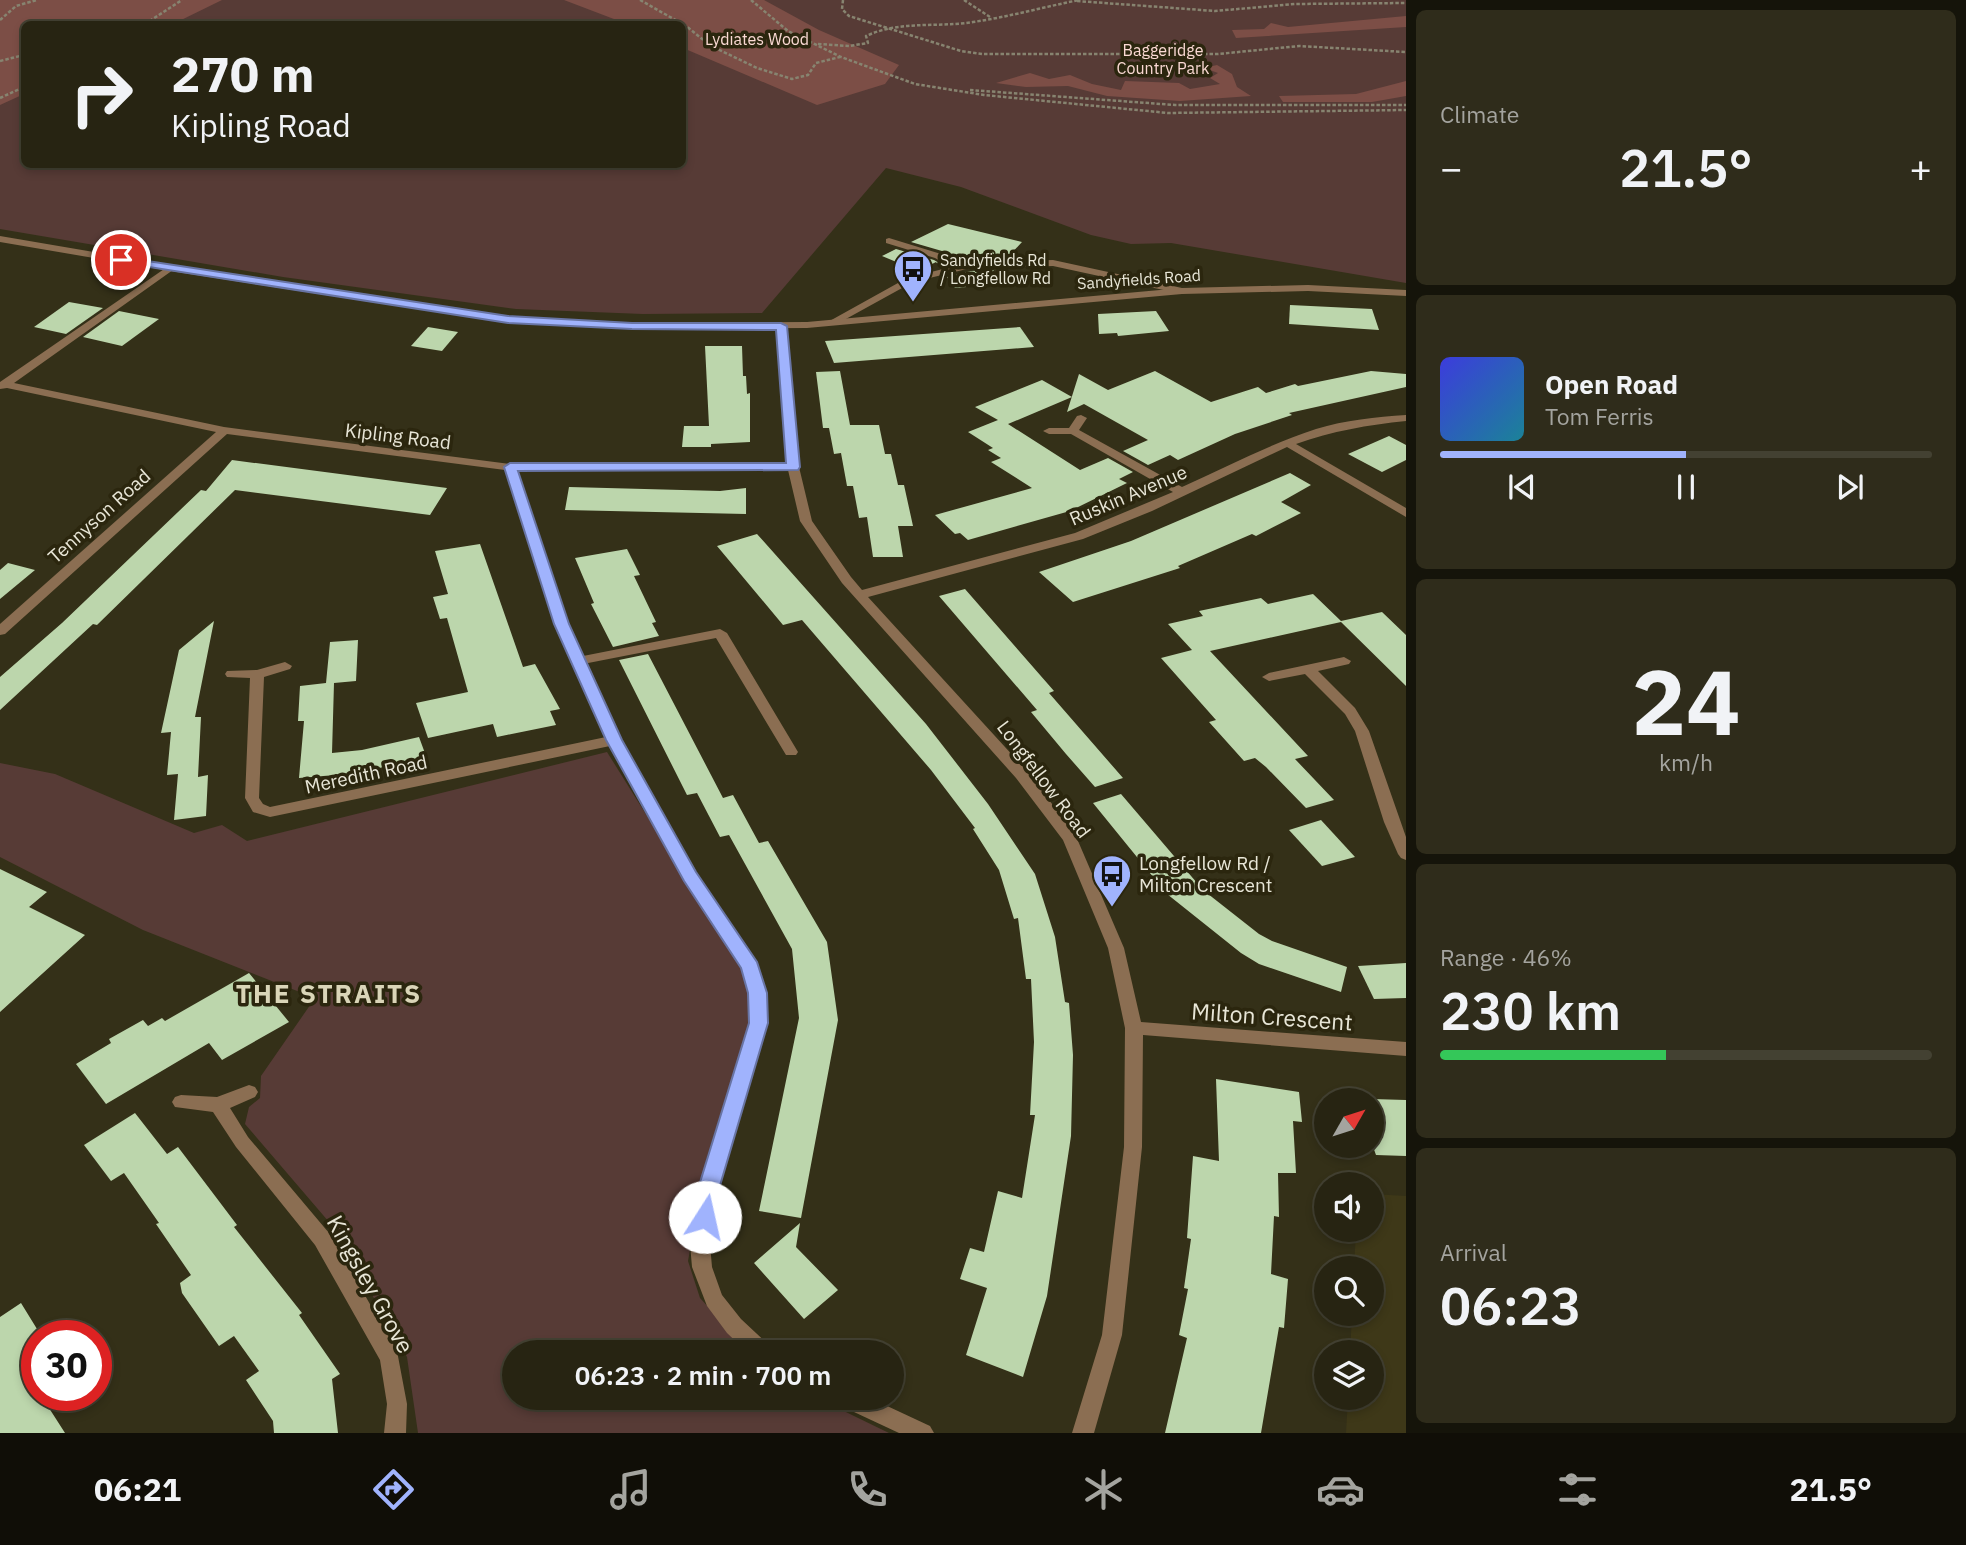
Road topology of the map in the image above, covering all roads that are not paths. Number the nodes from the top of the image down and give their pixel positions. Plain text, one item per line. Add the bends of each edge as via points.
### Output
1 (0, 239) edge
2 (889, 241) dead end
3 (170, 268) junction
4 (960, 268) junction
5 (1182, 291) junction
6 (1406, 293) edge
7 (831, 323) junction
8 (781, 326) junction
9 (2, 386) edge
10 (1082, 418) dead end
11 (1406, 418) edge
12 (224, 430) junction
13 (1049, 431) dead end
14 (1073, 431) junction
15 (1287, 443) junction
16 (510, 467) junction
17 (793, 467) junction
18 (1182, 492) junction
19 (1406, 513) edge
20 (859, 595) junction
21 (0, 631) edge
22 (1344, 660) dead end
23 (578, 661) junction
24 (285, 666) dead end
25 (1308, 669) junction
26 (232, 674) dead end
27 (257, 674) junction
28 (1269, 677) dead end
29 (614, 740) junction
30 (791, 752) dead end
31 (1406, 854) edge
32 (1134, 1028) junction
33 (1406, 1049) edge
34 (249, 1092) dead end
35 (181, 1102) dead end
36 (218, 1105) junction
37 (749, 1340) edge
38 (872, 1410) edge
39 (395, 1433) edge
40 (923, 1433) edge
41 (1083, 1433) edge

1 - 3 street, Sandyfields Road
2 - 4 street
3 - 8 street, Sandyfields Road via 508,320
3 - 9 street
4 - 5 street via 1054,263
4 - 7 street via 910,280
5 - 6 street, Sandyfields Road via 1308,288
5 - 7 street, Sandyfields Road
7 - 8 street, Sandyfields Road
8 - 17 street, Longfellow Road
9 - 12 street, Kipling Road
10 - 14 street
11 - 15 street, Ruskin Avenue via 1334,428
12 - 16 street, Kipling Road
12 - 21 street, Tennyson Road
13 - 14 street
14 - 18 street
15 - 18 street, Ruskin Avenue
15 - 19 street
16 - 17 street, Kipling Road
16 - 23 street via 561,624
17 - 20 street, Longfellow Road via 806,521
18 - 20 street, Ruskin Avenue via 1079,536
20 - 32 street, Longfellow Road via 1012,764 1070,838 1116,948
22 - 25 street
23 - 29 street
23 - 30 street via 720,633
24 - 27 street
25 - 28 street
25 - 31 street via 1350,711 1362,731
26 - 27 street
27 - 29 street, Meredith Road via 252,798 258,808 270,812
29 - 37 street via 690,877 750,967 757,993 758,1023 709,1189 700,1244 702,1267 714,1300
32 - 33 street, Milton Crescent
32 - 41 street, Longfellow Road via 1133,1147 1112,1335
34 - 36 street
35 - 36 street
36 - 39 street, Kingsley Grove via 242,1142 322,1239 390,1358 397,1404
38 - 40 street

